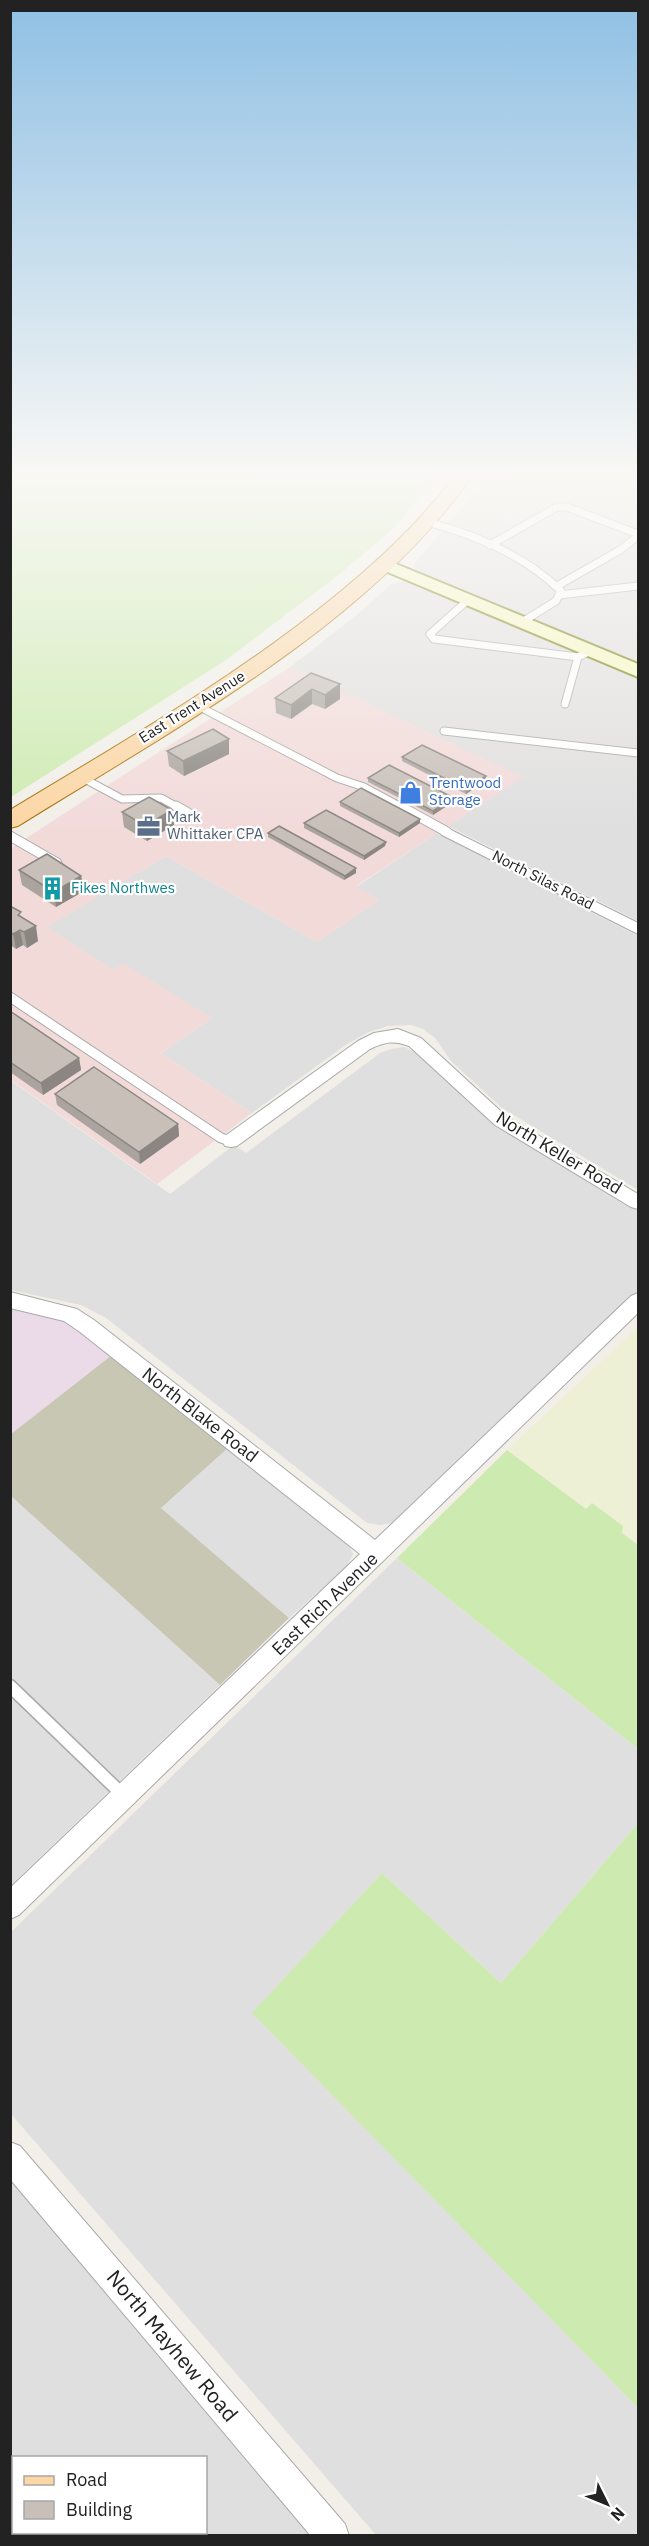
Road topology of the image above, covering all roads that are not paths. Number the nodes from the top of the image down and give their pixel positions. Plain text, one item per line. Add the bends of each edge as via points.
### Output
1 (349, 595) edge
2 (456, 595) edge
3 (559, 595) edge
4 (468, 600) junction
5 (522, 622) junction
6 (584, 654) junction
7 (639, 671) edge
8 (565, 704) dead end
9 (195, 705) junction
10 (444, 731) dead end
11 (639, 753) edge
12 (81, 777) junction
13 (193, 816) dead end
14 (10, 821) edge
15 (447, 832) joint
16 (10, 836) edge
17 (68, 869) edge
18 (639, 929) edge
19 (10, 997) edge
20 (231, 1141) joint
21 (639, 1202) edge
22 (10, 1300) edge
23 (636, 1308) edge
24 (377, 1554) junction
25 (10, 1686) edge
26 (124, 1796) junction
27 (10, 1906) edge
28 (10, 2156) edge
29 (333, 2535) edge

1 - 9 main road, East Trent Avenue via 320,620
2 - 4 street
3 - 5 lane via 556,601
4 - 5 street
4 - 6 lane via 430,634 434,639
5 - 6 street
6 - 7 street
6 - 8 lane
9 - 12 main road, East Trent Avenue
9 - 15 lane
10 - 11 lane
12 - 13 lane via 122,799 161,798
12 - 14 main road, East Trent Avenue
15 - 18 street, North Silas Road
16 - 17 lane
19 - 20 lane via 200,1125
20 - 21 street, North Keller Road via 364,1045 380,1037 398,1035 415,1042 509,1126
22 - 24 street, North Blake Road via 70,1315 87,1326
23 - 24 street, East Rich Avenue
24 - 26 street, East Rich Avenue
25 - 26 lane
26 - 27 street, East Rich Avenue
28 - 29 street, North Mayhew Road

